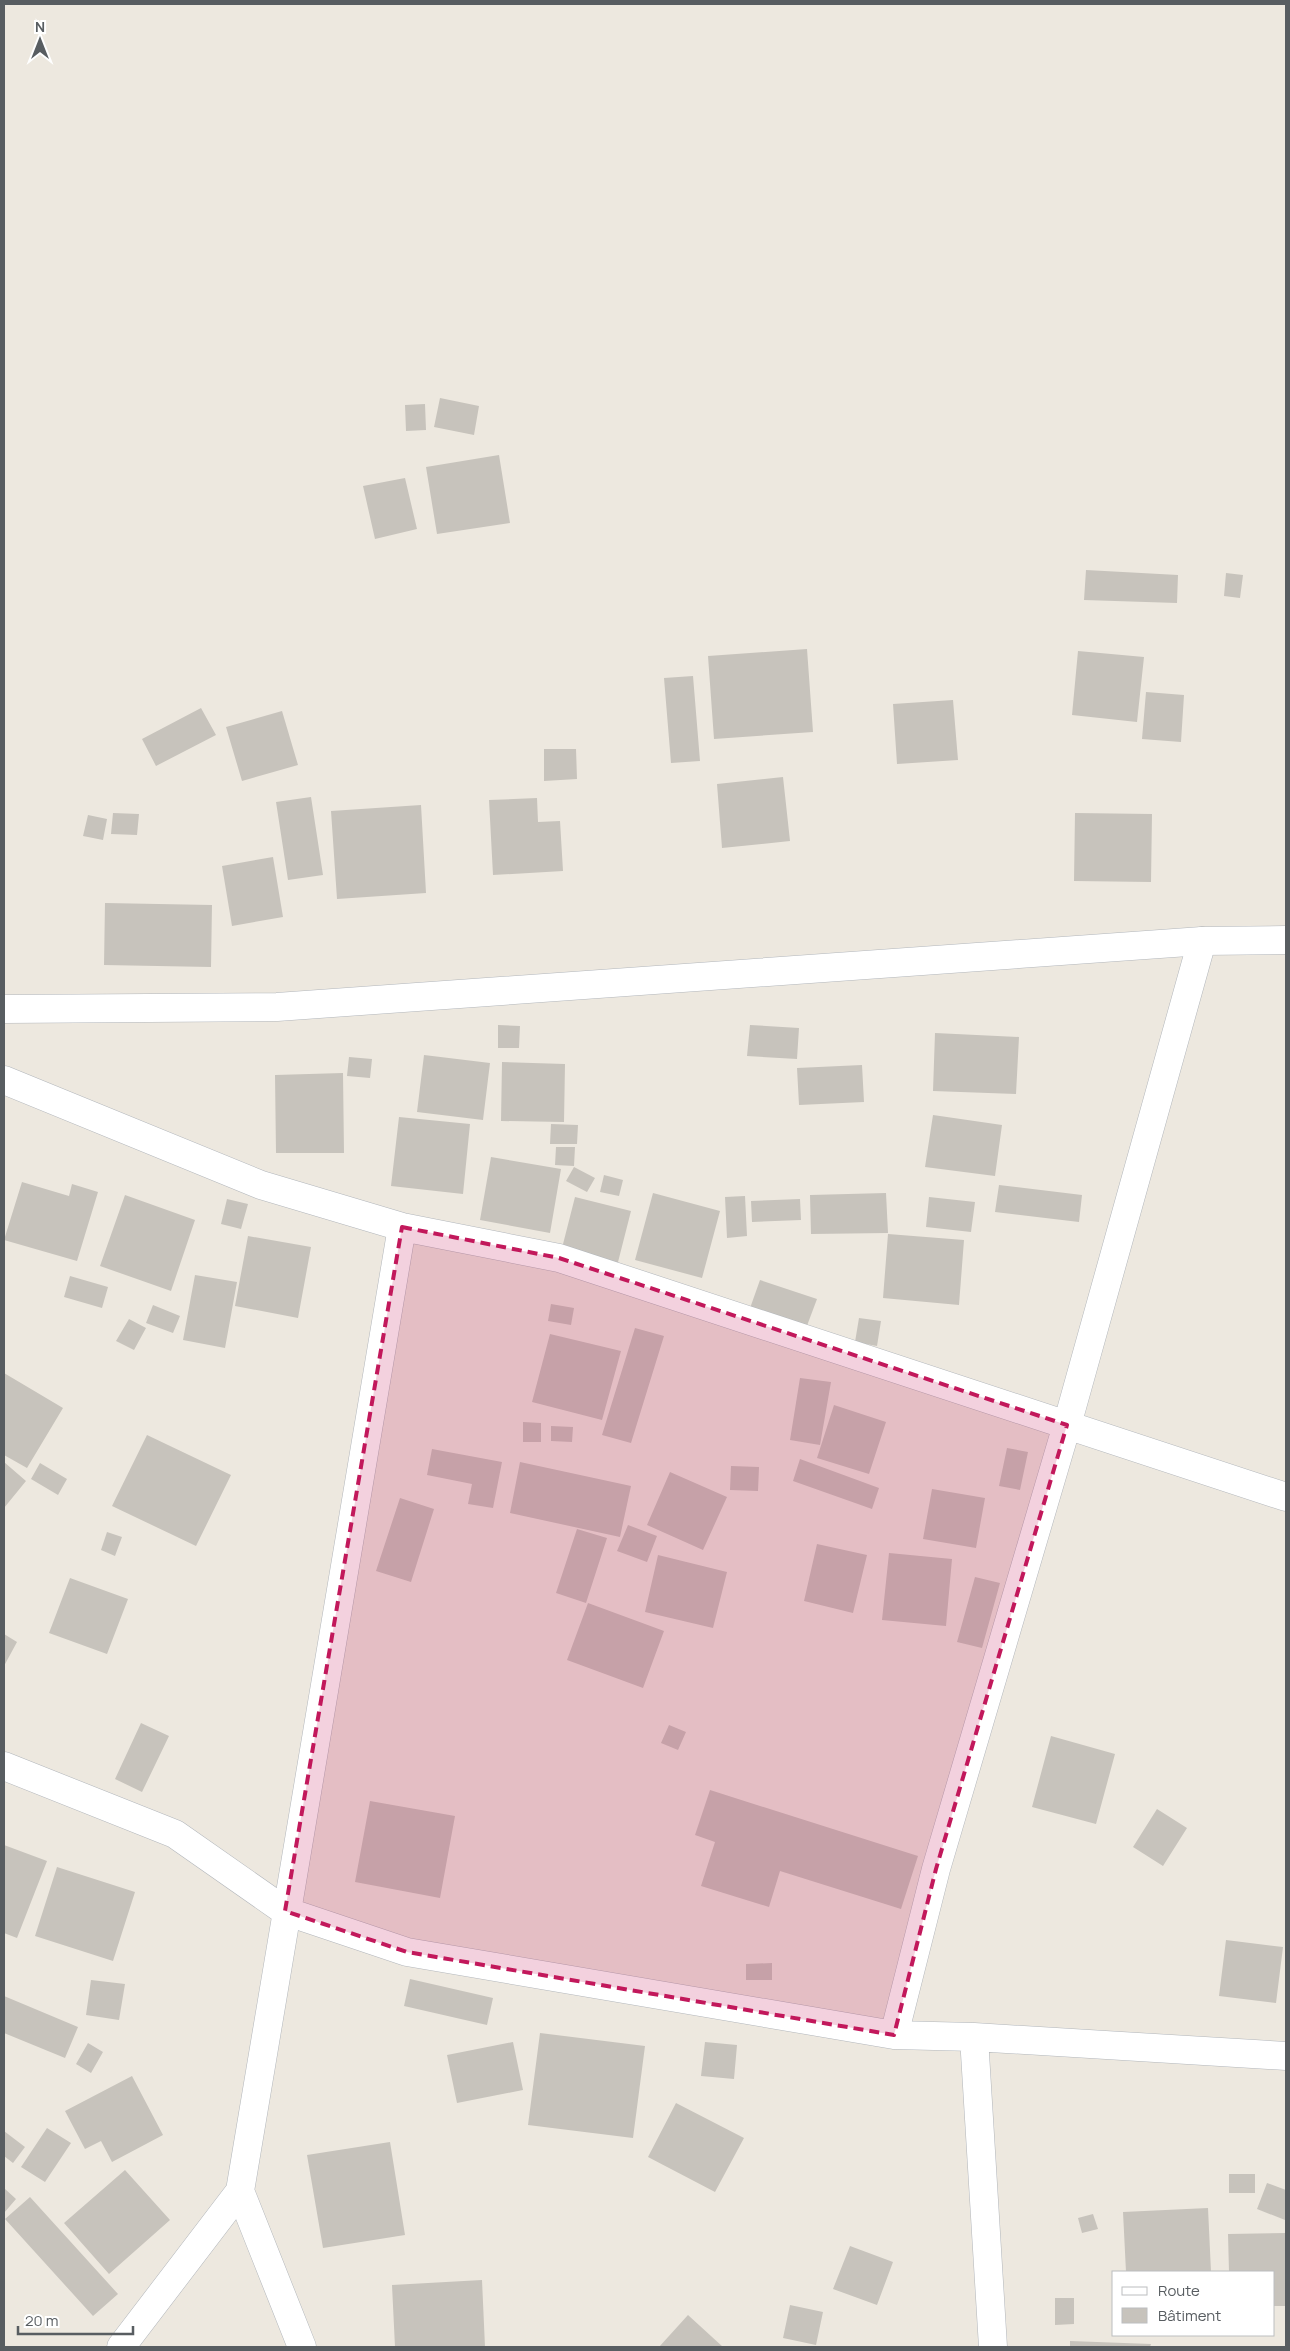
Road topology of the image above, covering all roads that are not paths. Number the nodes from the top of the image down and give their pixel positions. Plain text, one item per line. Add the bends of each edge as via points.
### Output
1 (1286, 940) edge
2 (1202, 941) junction
3 (4, 1009) edge
4 (4, 1080) edge
5 (402, 1227) junction
6 (1067, 1425) junction
7 (1286, 1497) edge
8 (4, 1766) edge
9 (285, 1911) junction
10 (894, 2036) junction
11 (974, 2037) junction
12 (1286, 2056) edge
13 (240, 2191) junction
14 (121, 2347) edge
15 (302, 2347) edge
16 (993, 2347) edge

1 - 2 street
2 - 3 street via 277,1008
2 - 6 street
4 - 5 street via 261,1185
5 - 6 street via 560,1258
5 - 9 street
6 - 7 street
6 - 10 street via 936,1869
8 - 9 street via 175,1834
9 - 10 street via 407,1952
9 - 13 street
10 - 11 street
11 - 12 street
11 - 16 street
13 - 14 street
13 - 15 street

